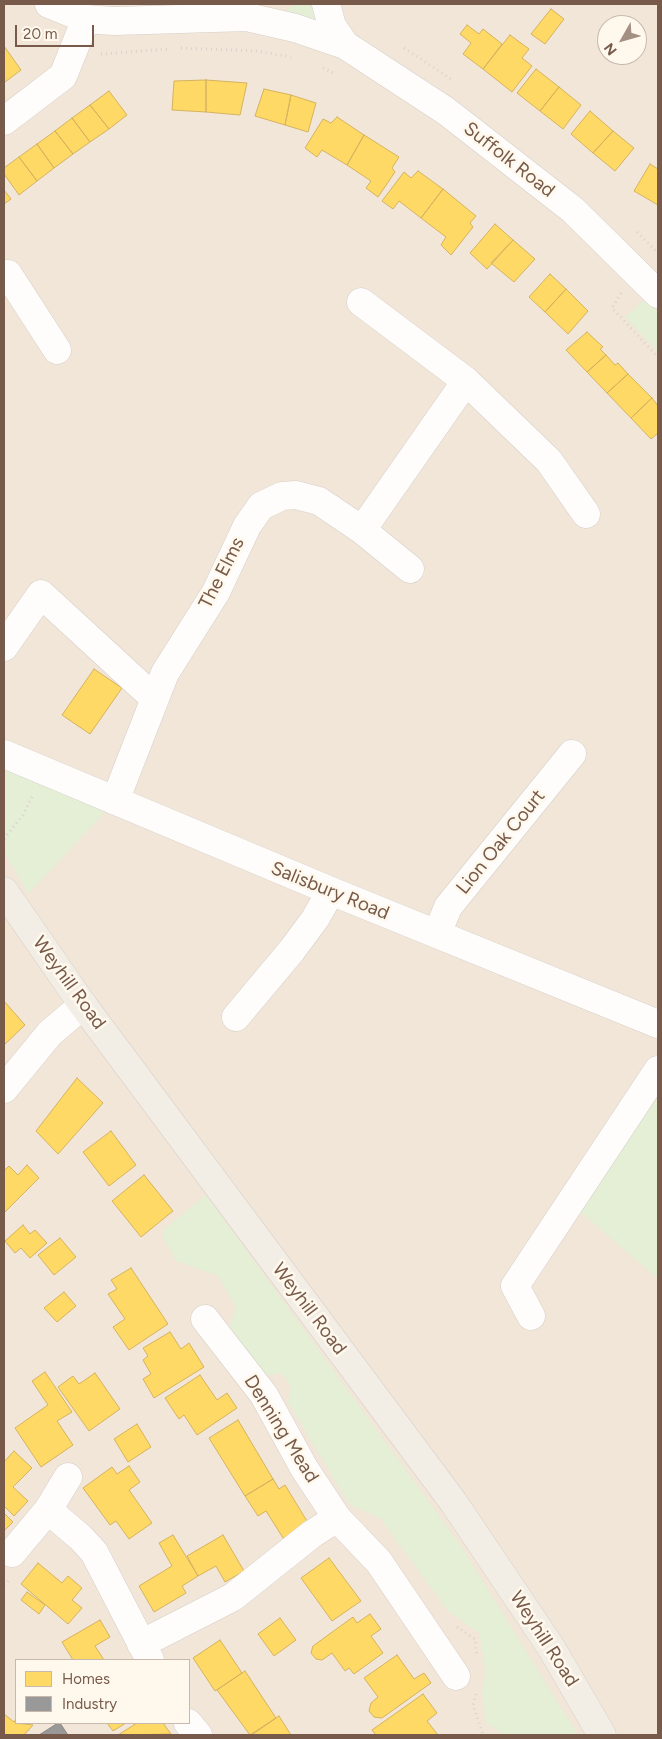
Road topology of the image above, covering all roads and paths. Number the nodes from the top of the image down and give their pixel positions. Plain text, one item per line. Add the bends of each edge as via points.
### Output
1 (49, 4) edge
2 (274, 4) edge
3 (326, 4) edge
4 (79, 13) edge
5 (247, 17) junction
6 (344, 45) junction
7 (179, 48) dead end
8 (170, 49) dead end
9 (98, 54) dead end
10 (297, 58) dead end
11 (315, 65) dead end
12 (342, 76) dead end
13 (4, 121) edge
14 (4, 274) edge
15 (614, 287) dead end
16 (658, 294) edge
17 (361, 302) dead end
18 (57, 350) dead end
19 (658, 357) edge
20 (466, 381) junction
21 (586, 514) dead end
22 (362, 530) junction
23 (410, 569) dead end
24 (4, 647) edge
25 (154, 698) junction
26 (4, 754) edge
27 (572, 754) dead end
28 (34, 793) dead end
29 (115, 801) junction
30 (4, 839) edge
31 (4, 891) edge
32 (330, 891) junction
33 (437, 934) junction
34 (83, 1005) junction
35 (236, 1017) dead end
36 (658, 1024) edge
37 (658, 1070) edge
38 (4, 1088) edge
39 (531, 1316) dead end
40 (205, 1319) dead end
41 (68, 1477) dead end
42 (48, 1510) junction
43 (337, 1518) junction
44 (12, 1553) dead end
45 (146, 1652) edge
46 (456, 1676) dead end
47 (189, 1724) edge
48 (198, 1735) edge
49 (602, 1735) edge

1 - 4 street, Suffolk Road
2 - 5 street, Suffolk Road
3 - 6 street, Suffolk Road via 332,26
4 - 5 street, Suffolk Road via 114,21
4 - 13 street via 63,76
5 - 6 street, Suffolk Road via 295,28
6 - 16 street, Suffolk Road via 446,111 573,210
7 - 10 path via 256,51
8 - 9 path
11 - 12 path
14 - 18 street via 8,274
15 - 19 path via 621,294 612,308
17 - 20 street
20 - 21 street via 549,461
20 - 22 street
22 - 23 street, The Elms
22 - 25 street, The Elms via 332,508 308,497 282,496 261,506 247,526 216,592 174,655
24 - 25 street via 41,594
25 - 29 street, The Elms
26 - 29 street, Salisbury Road
27 - 33 street, Lion Oak Court via 448,907
28 - 30 path via 23,815
29 - 32 street, Salisbury Road
31 - 34 main road, Weyhill Road
32 - 33 street, Salisbury Road
32 - 35 street via 315,919 292,950
33 - 36 street, Salisbury Road
34 - 38 street via 50,1033
34 - 49 main road, Weyhill Road via 454,1503 552,1649
37 - 39 street via 515,1286
40 - 43 street, Denning Mead via 264,1395 304,1468
41 - 42 street
42 - 44 street
42 - 45 street via 94,1552
43 - 45 street via 233,1597
43 - 46 street, Denning Mead via 379,1562
47 - 48 street

